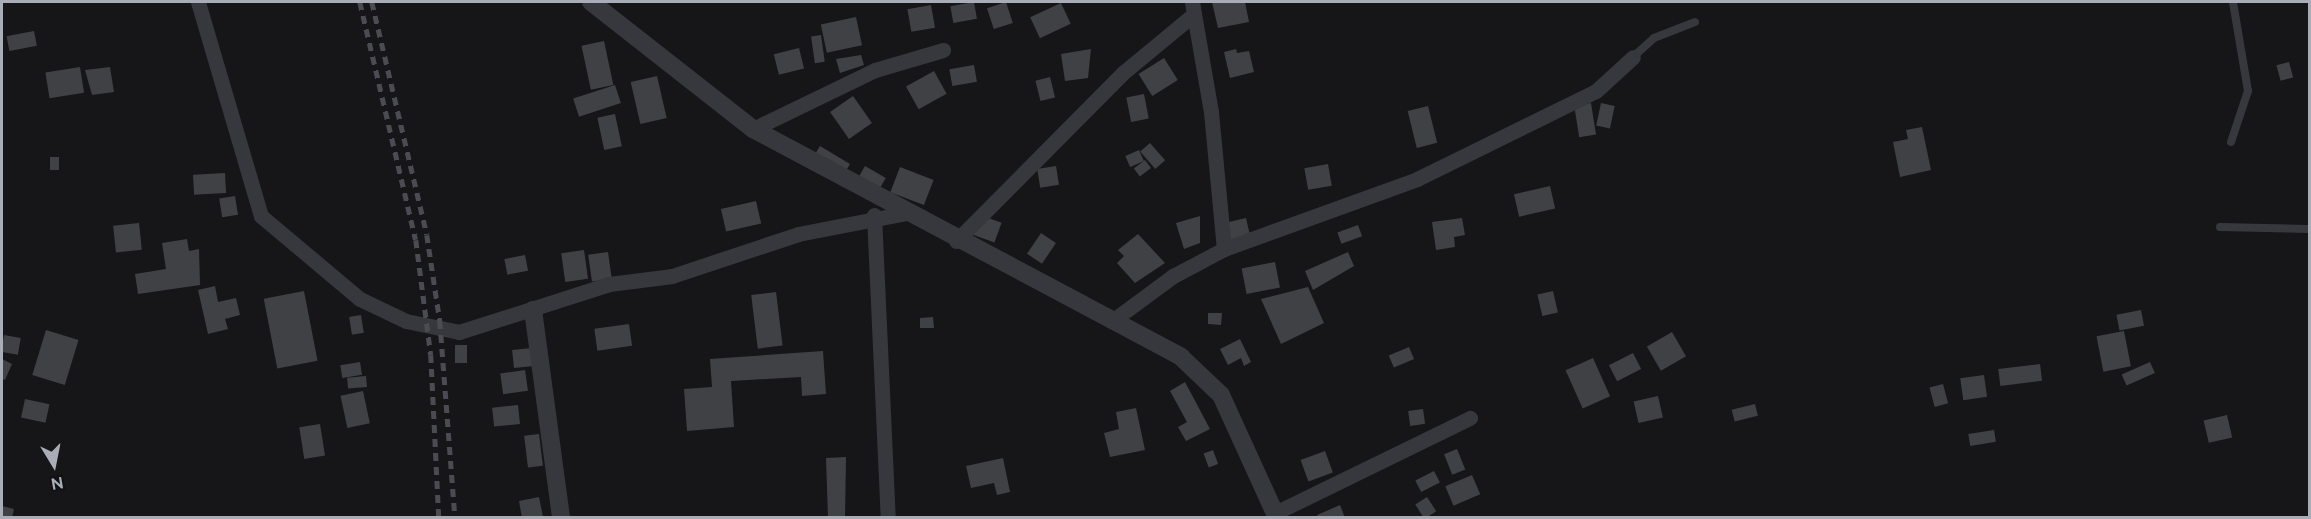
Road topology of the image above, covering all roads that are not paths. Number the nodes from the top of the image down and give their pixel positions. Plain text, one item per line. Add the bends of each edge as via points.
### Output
1 (198, 2) edge
2 (591, 2) edge
3 (2233, 2) edge
4 (1193, 8) edge
5 (1695, 22) dead end
6 (943, 50) dead end
7 (1633, 57) joint
8 (753, 129) junction
9 (2231, 142) dead end
10 (912, 212) junction
11 (874, 215) junction
12 (2220, 227) dead end
13 (2310, 229) edge
14 (956, 241) junction
15 (1224, 249) junction
16 (533, 310) junction
17 (1112, 321) junction
18 (1470, 418) dead end
19 (1276, 515) edge
20 (561, 518) edge
21 (888, 518) edge

1 - 16 street via 261,216 279,233 360,299 406,321 459,332
2 - 8 street
3 - 9 lane via 2248,91
4 - 14 street
4 - 15 street via 1211,112
5 - 7 lane via 1654,38
6 - 8 street via 875,70
7 - 15 street via 1596,91 1417,179
8 - 10 street
10 - 11 street
10 - 14 street
11 - 16 street via 672,276 609,284
11 - 21 street
12 - 13 lane
14 - 17 street
15 - 17 street via 1173,276
16 - 20 street
17 - 19 street via 1181,357 1221,395
18 - 19 street

